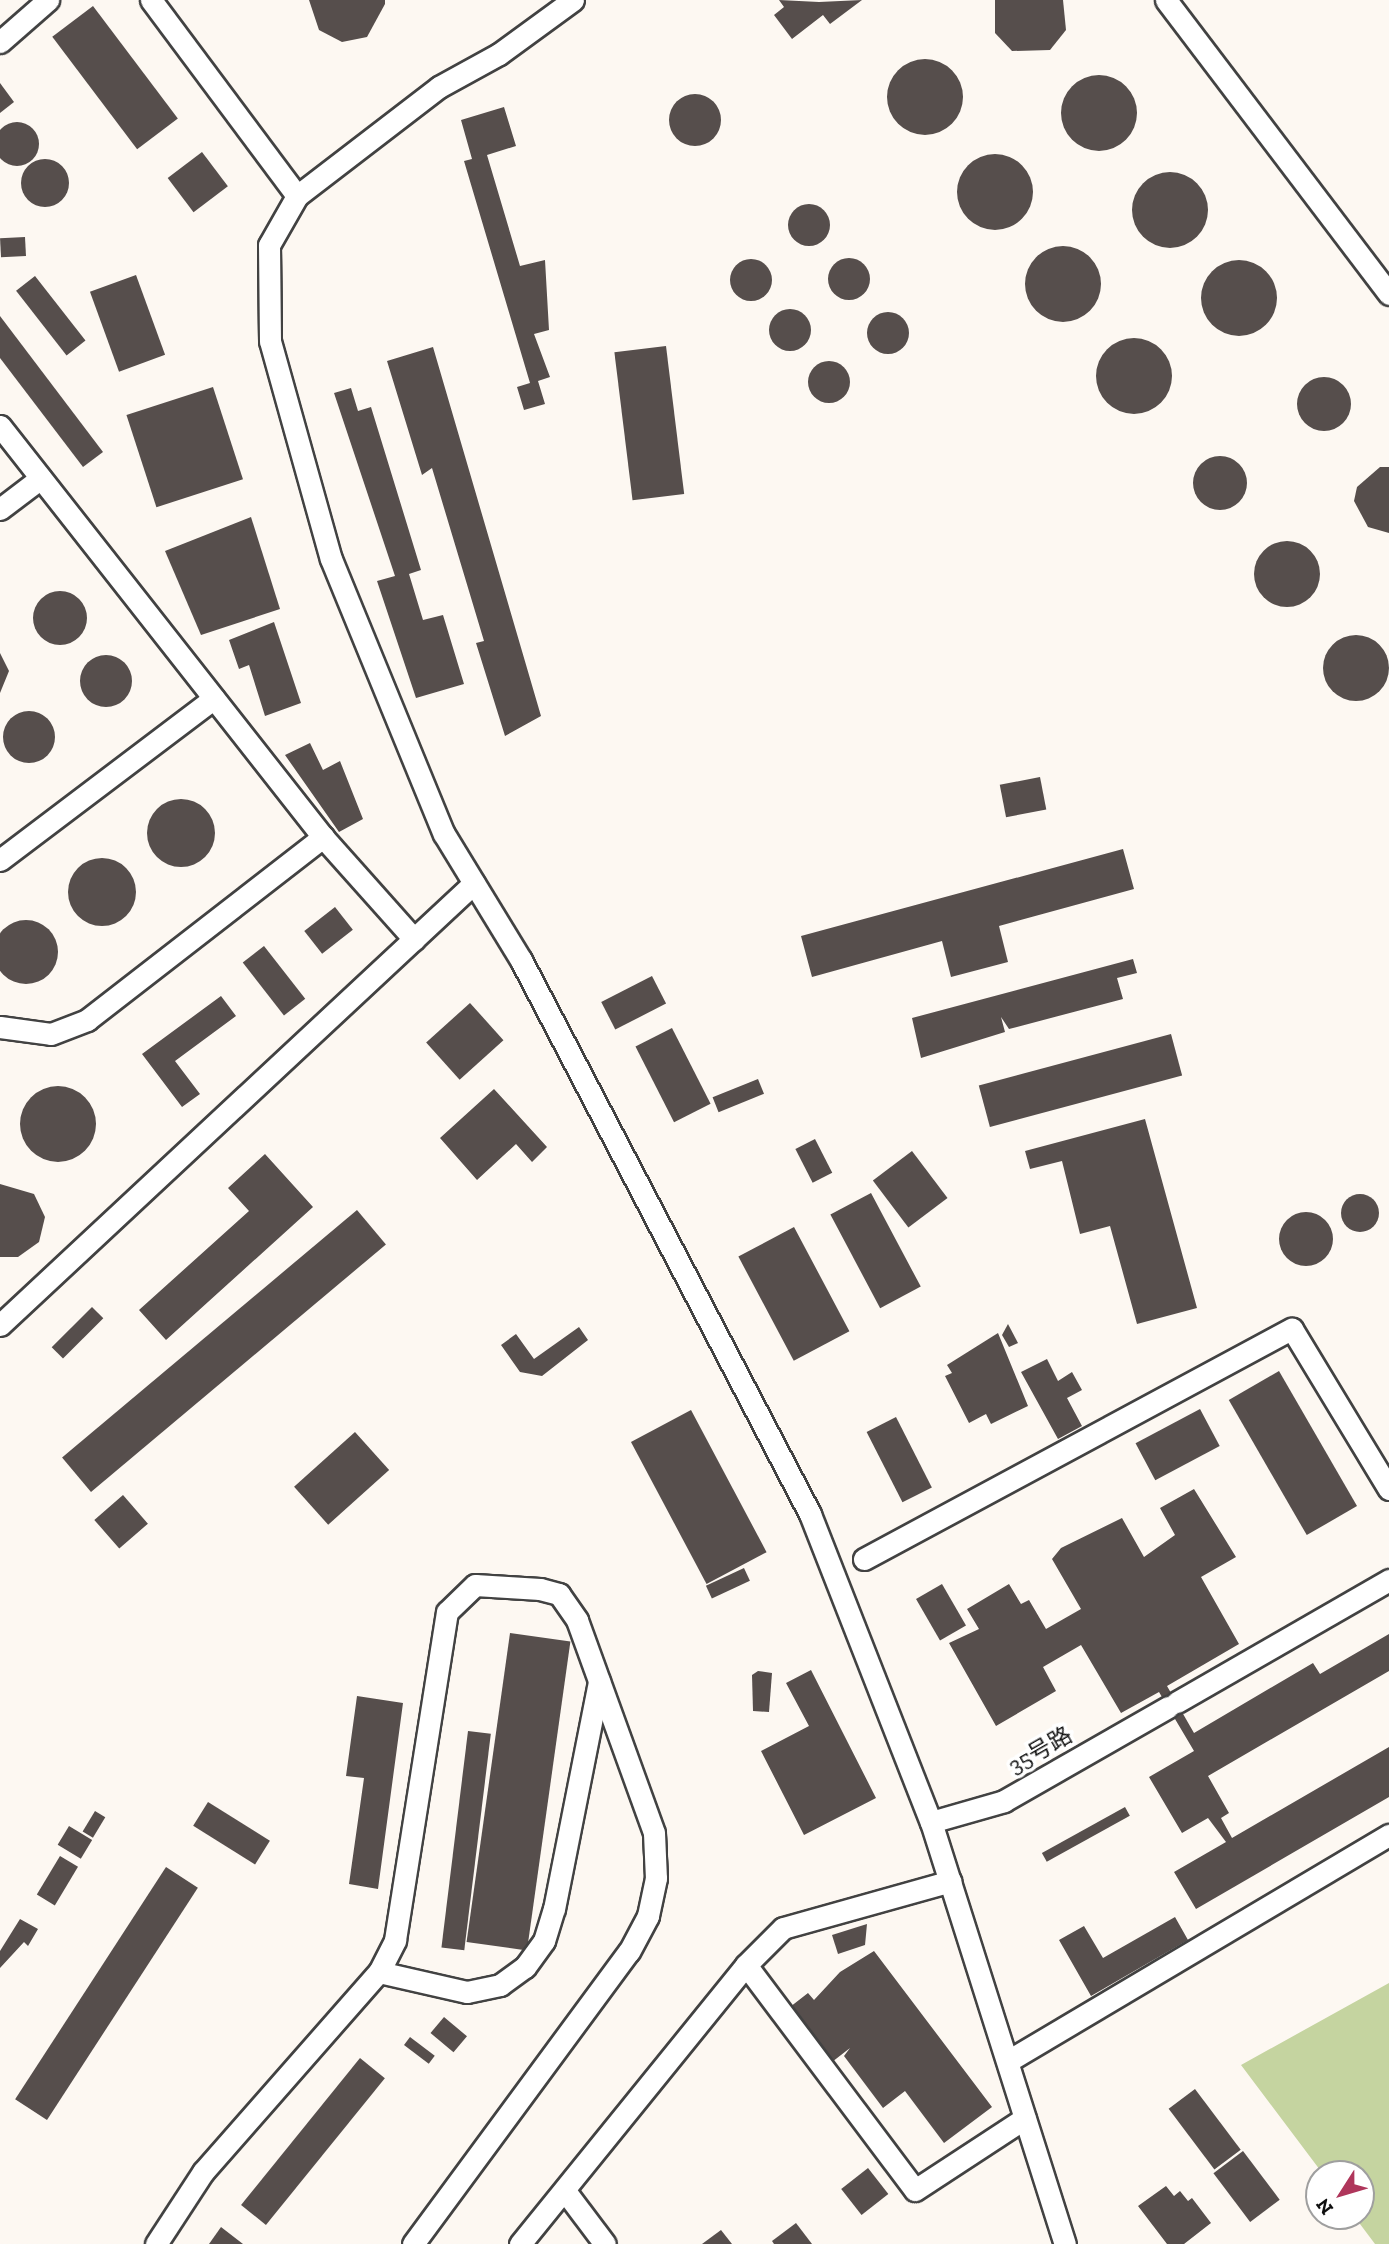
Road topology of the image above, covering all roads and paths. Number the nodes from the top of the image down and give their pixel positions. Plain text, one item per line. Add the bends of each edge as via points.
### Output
1 (48, 0) edge
2 (151, 0) edge
3 (573, 0) edge
4 (1166, 0) edge
5 (0, 42) edge
6 (296, 196) junction
7 (1386, 283) edge
8 (0, 426) edge
9 (41, 478) junction
10 (0, 509) edge
11 (214, 698) junction
12 (323, 837) junction
13 (0, 860) edge
14 (474, 883) junction
15 (414, 939) junction
16 (0, 1027) edge
17 (0, 1325) edge
18 (1389, 1489) edge
19 (864, 1559) dead end
20 (1389, 1580) edge
21 (599, 1681) junction
22 (931, 1822) junction
23 (1389, 1835) edge
24 (951, 1881) junction
25 (746, 1965) junction
26 (379, 1972) junction
27 (1008, 2061) junction
28 (1025, 2118) junction
29 (565, 2191) junction
30 (156, 2244) edge
31 (413, 2244) edge
32 (520, 2244) edge
33 (605, 2244) edge
34 (1065, 2244) edge

1 - 5 street
2 - 6 street
3 - 6 street via 499,54 439,87
4 - 7 street
6 - 14 street via 269,246 270,341 331,559 444,834
8 - 9 street
9 - 10 street
9 - 11 street
11 - 12 street
11 - 13 street
12 - 15 street
12 - 16 street via 87,1020 51,1034
14 - 15 street
14 - 22 street via 521,960 810,1514
15 - 17 street
18 - 19 street via 1292,1329
20 - 22 street, 35号路 via 1004,1801
21 - 26 street via 554,1909 544,1941 525,1967 500,1985 467,1992
21 - 26 street via 577,1620 559,1594 475,1585 447,1612 395,1940
21 - 31 street via 654,1833 656,1878 648,1916
22 - 24 street
23 - 27 street
24 - 25 street via 783,1928
24 - 27 street
25 - 28 street via 915,2190
25 - 29 street
26 - 30 street via 203,2172
27 - 28 street
28 - 34 street
29 - 32 street
29 - 33 street

